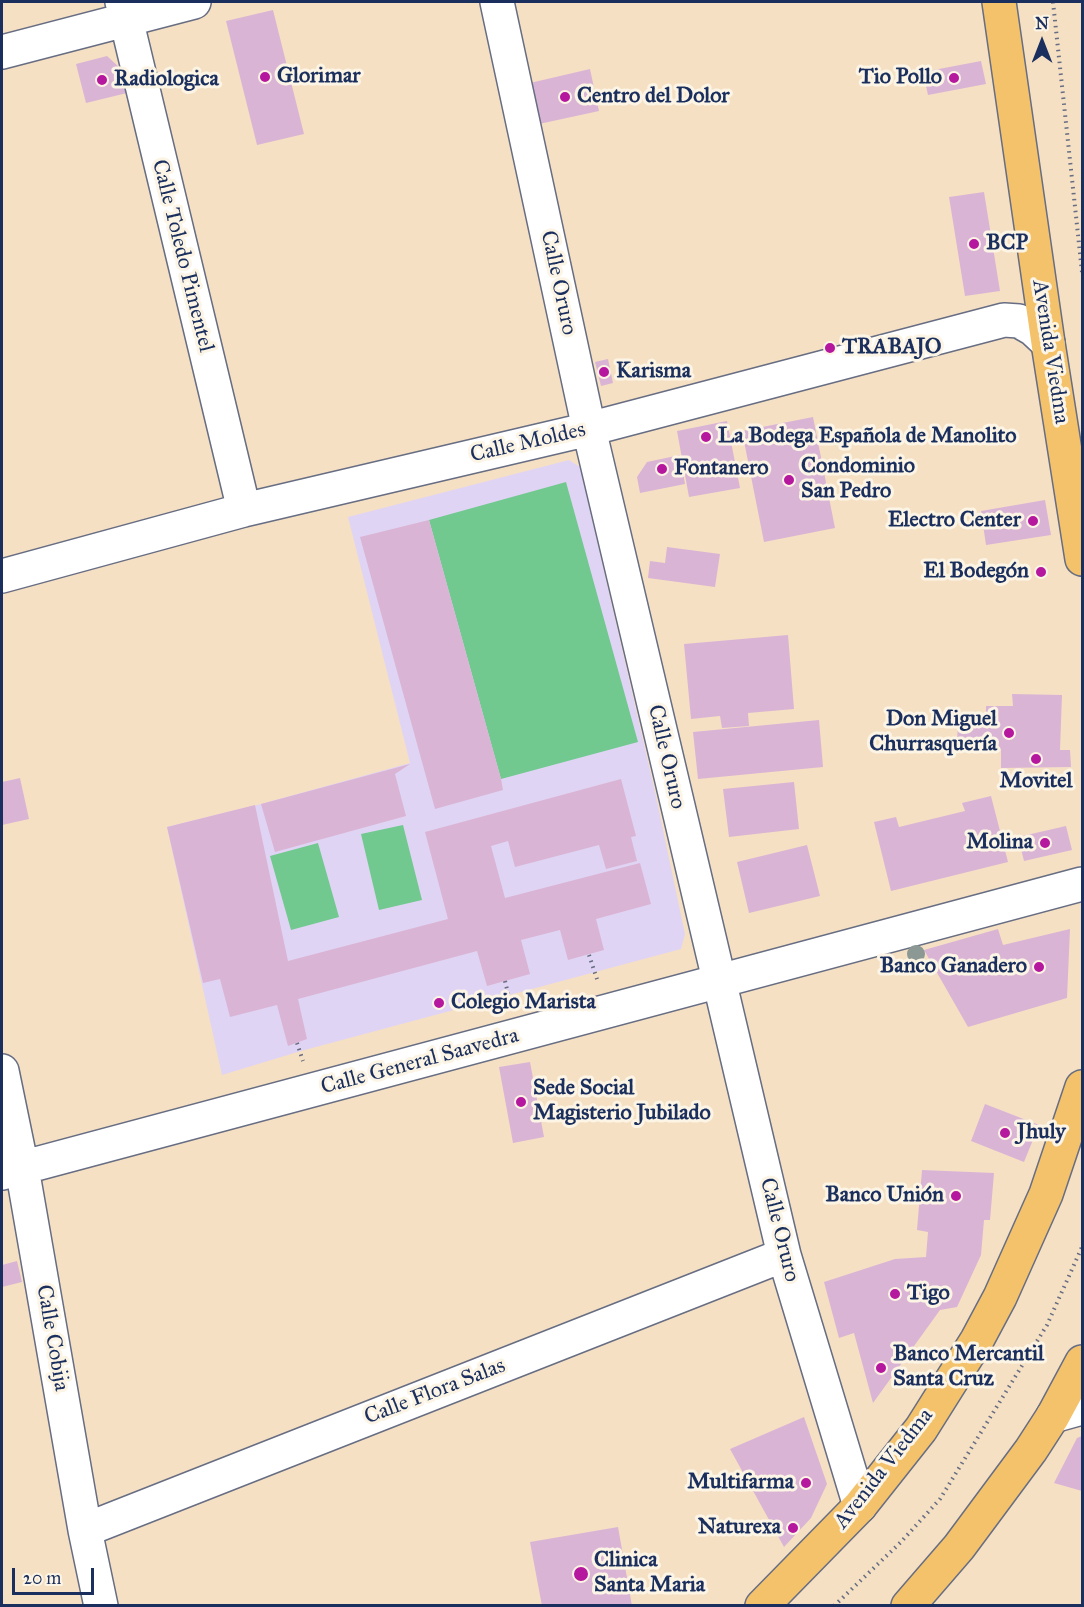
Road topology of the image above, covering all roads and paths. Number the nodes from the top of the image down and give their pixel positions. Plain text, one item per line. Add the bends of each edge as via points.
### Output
1 (194, 2) edge
2 (497, 2) edge
3 (999, 2) edge
4 (1053, 2) edge
5 (123, 10) edge
6 (2, 52) edge
7 (1083, 272) edge
8 (1048, 343) junction
9 (589, 429) junction
10 (244, 510) junction
11 (1083, 559) edge
12 (2, 576) edge
13 (1083, 884) edge
14 (719, 982) junction
15 (2, 1071) edge
16 (1083, 1087) edge
17 (12, 1171) edge
18 (1083, 1247) edge
19 (784, 1255) junction
20 (1083, 1362) edge
21 (1068, 1412) edge
22 (860, 1506) junction
23 (85, 1530) junction
24 (101, 1605) edge
25 (762, 1605) edge
26 (834, 1605) edge
27 (908, 1605) edge

1 - 5 street
2 - 9 street, Calle Oruro
3 - 8 main road, Avenida Viedma
4 - 7 path
5 - 6 street
5 - 10 street, Calle Toledo Pimentel
8 - 9 street, Calle Moldes via 1019,321 1004,320
8 - 11 main road, Avenida Viedma
9 - 10 street, Calle Moldes
9 - 14 street, Calle Oruro
10 - 12 street, Calle Moldes
13 - 14 street, Calle General Saavedra
14 - 17 street, Calle General Saavedra
14 - 19 street, Calle Oruro
15 - 17 street, Calle Cobija
16 - 22 main road, Avenida Viedma via 1046,1194 1000,1297 921,1429
17 - 23 street, Calle Cobija
18 - 26 path via 1047,1325 940,1499
19 - 22 street, Calle Oruro
19 - 23 street, Calle Flora Salas
20 - 21 main road
21 - 27 main road via 1031,1450 959,1546
22 - 25 main road, Avenida Viedma
23 - 24 street, Calle Cobija

